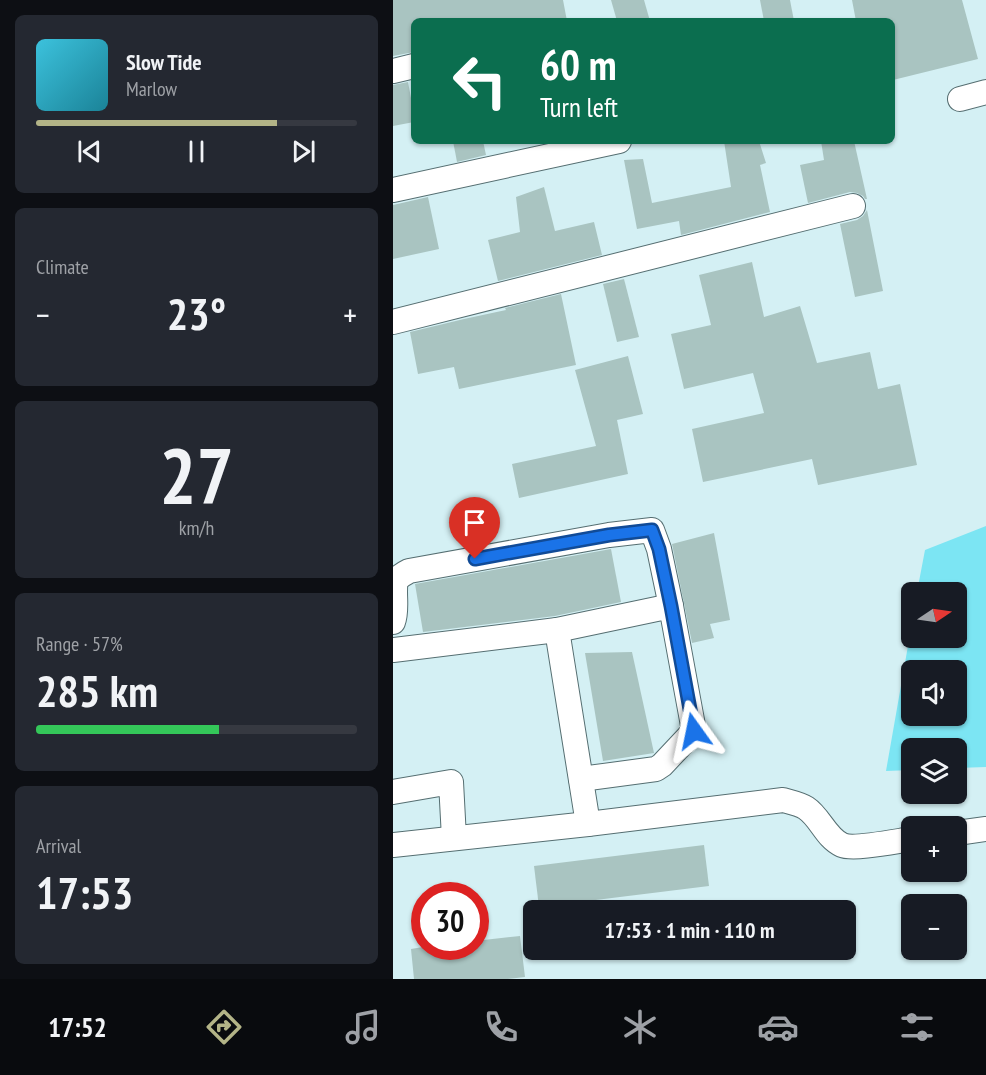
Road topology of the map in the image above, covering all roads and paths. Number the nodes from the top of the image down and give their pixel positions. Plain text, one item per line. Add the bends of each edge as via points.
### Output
1 (411, 67) edge
2 (393, 71) edge
3 (986, 92) edge
4 (960, 99) dead end
5 (605, 144) edge
6 (393, 190) edge
7 (853, 206) dead end
8 (393, 322) edge
9 (671, 606) junction
10 (393, 622) edge
11 (557, 630) junction
12 (393, 650) edge
13 (581, 779) junction
14 (393, 792) edge
15 (588, 824) junction
16 (986, 829) edge
17 (967, 832) edge
18 (454, 838) junction
19 (901, 840) edge
20 (393, 845) edge

1 - 2 street
3 - 4 street
5 - 6 street
7 - 8 street
9 - 10 street via 652,530 409,571 397,579 393,591
9 - 11 street
9 - 13 street via 694,731 656,769
11 - 12 street
11 - 13 street
13 - 15 street
14 - 18 street via 451,783
15 - 18 street
15 - 19 street via 783,800 805,807 843,846
16 - 17 street
18 - 20 street

